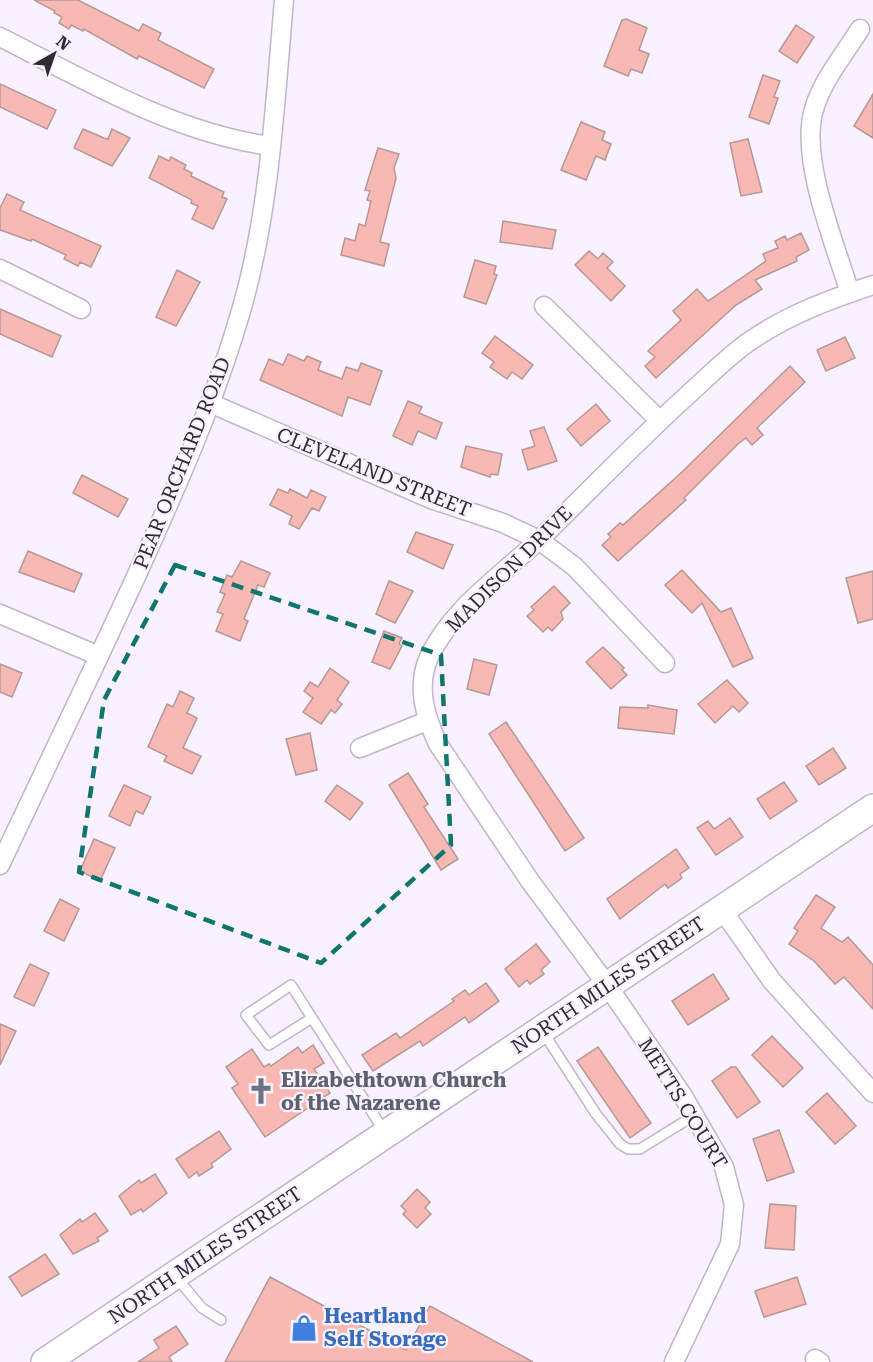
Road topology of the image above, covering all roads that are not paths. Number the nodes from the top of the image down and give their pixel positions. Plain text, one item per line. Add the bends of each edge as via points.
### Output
1 (284, 0) edge
2 (860, 29) dead end
3 (0, 37) edge
4 (270, 146) junction
5 (0, 269) edge
6 (873, 285) edge
7 (850, 293) junction
8 (544, 306) dead end
9 (81, 309) dead end
10 (210, 404) junction
11 (659, 420) junction
12 (539, 540) junction
13 (0, 614) edge
14 (99, 656) junction
15 (665, 663) dead end
16 (427, 721) junction
17 (360, 748) dead end
18 (873, 808) edge
19 (0, 865) edge
20 (722, 908) junction
21 (606, 985) junction
22 (312, 1018) junction
23 (542, 1030) junction
24 (873, 1093) edge
25 (695, 1115) junction
26 (386, 1133) junction
27 (175, 1275) junction
28 (220, 1320) dead end
29 (45, 1362) edge
30 (674, 1362) edge

1 - 4 street, PEAR ORCHARD ROAD
2 - 7 street via 820,94 810,131 816,178
3 - 4 street via 154,113 212,135
4 - 10 street, PEAR ORCHARD ROAD via 242,309
5 - 9 street
6 - 7 street, MADISON DRIVE
7 - 11 street, MADISON DRIVE via 802,312 753,339
8 - 11 street
10 - 12 street, CLEVELAND STREET via 431,499 503,523
10 - 14 street, PEAR ORCHARD ROAD
11 - 12 street, MADISON DRIVE
12 - 15 street, CLEVELAND STREET via 575,567
12 - 16 street, MADISON DRIVE via 479,594 441,638 429,658 423,680
13 - 14 street
14 - 19 street, PEAR ORCHARD ROAD
16 - 17 street
16 - 21 street, MADISON DRIVE via 438,744 530,881
18 - 20 main road, NORTH MILES STREET
20 - 21 main road, NORTH MILES STREET
20 - 24 street via 772,981
21 - 23 main road, NORTH MILES STREET
21 - 25 street, METTS COURT
22 - 22 lane via 291,985 246,1015 269,1045
22 - 26 lane
23 - 25 lane via 596,1114 628,1149 640,1149
23 - 26 main road, NORTH MILES STREET
25 - 30 street, METTS COURT via 724,1167 732,1195 734,1224 713,1284
26 - 27 main road, NORTH MILES STREET
27 - 28 lane via 202,1308
27 - 29 main road, NORTH MILES STREET

